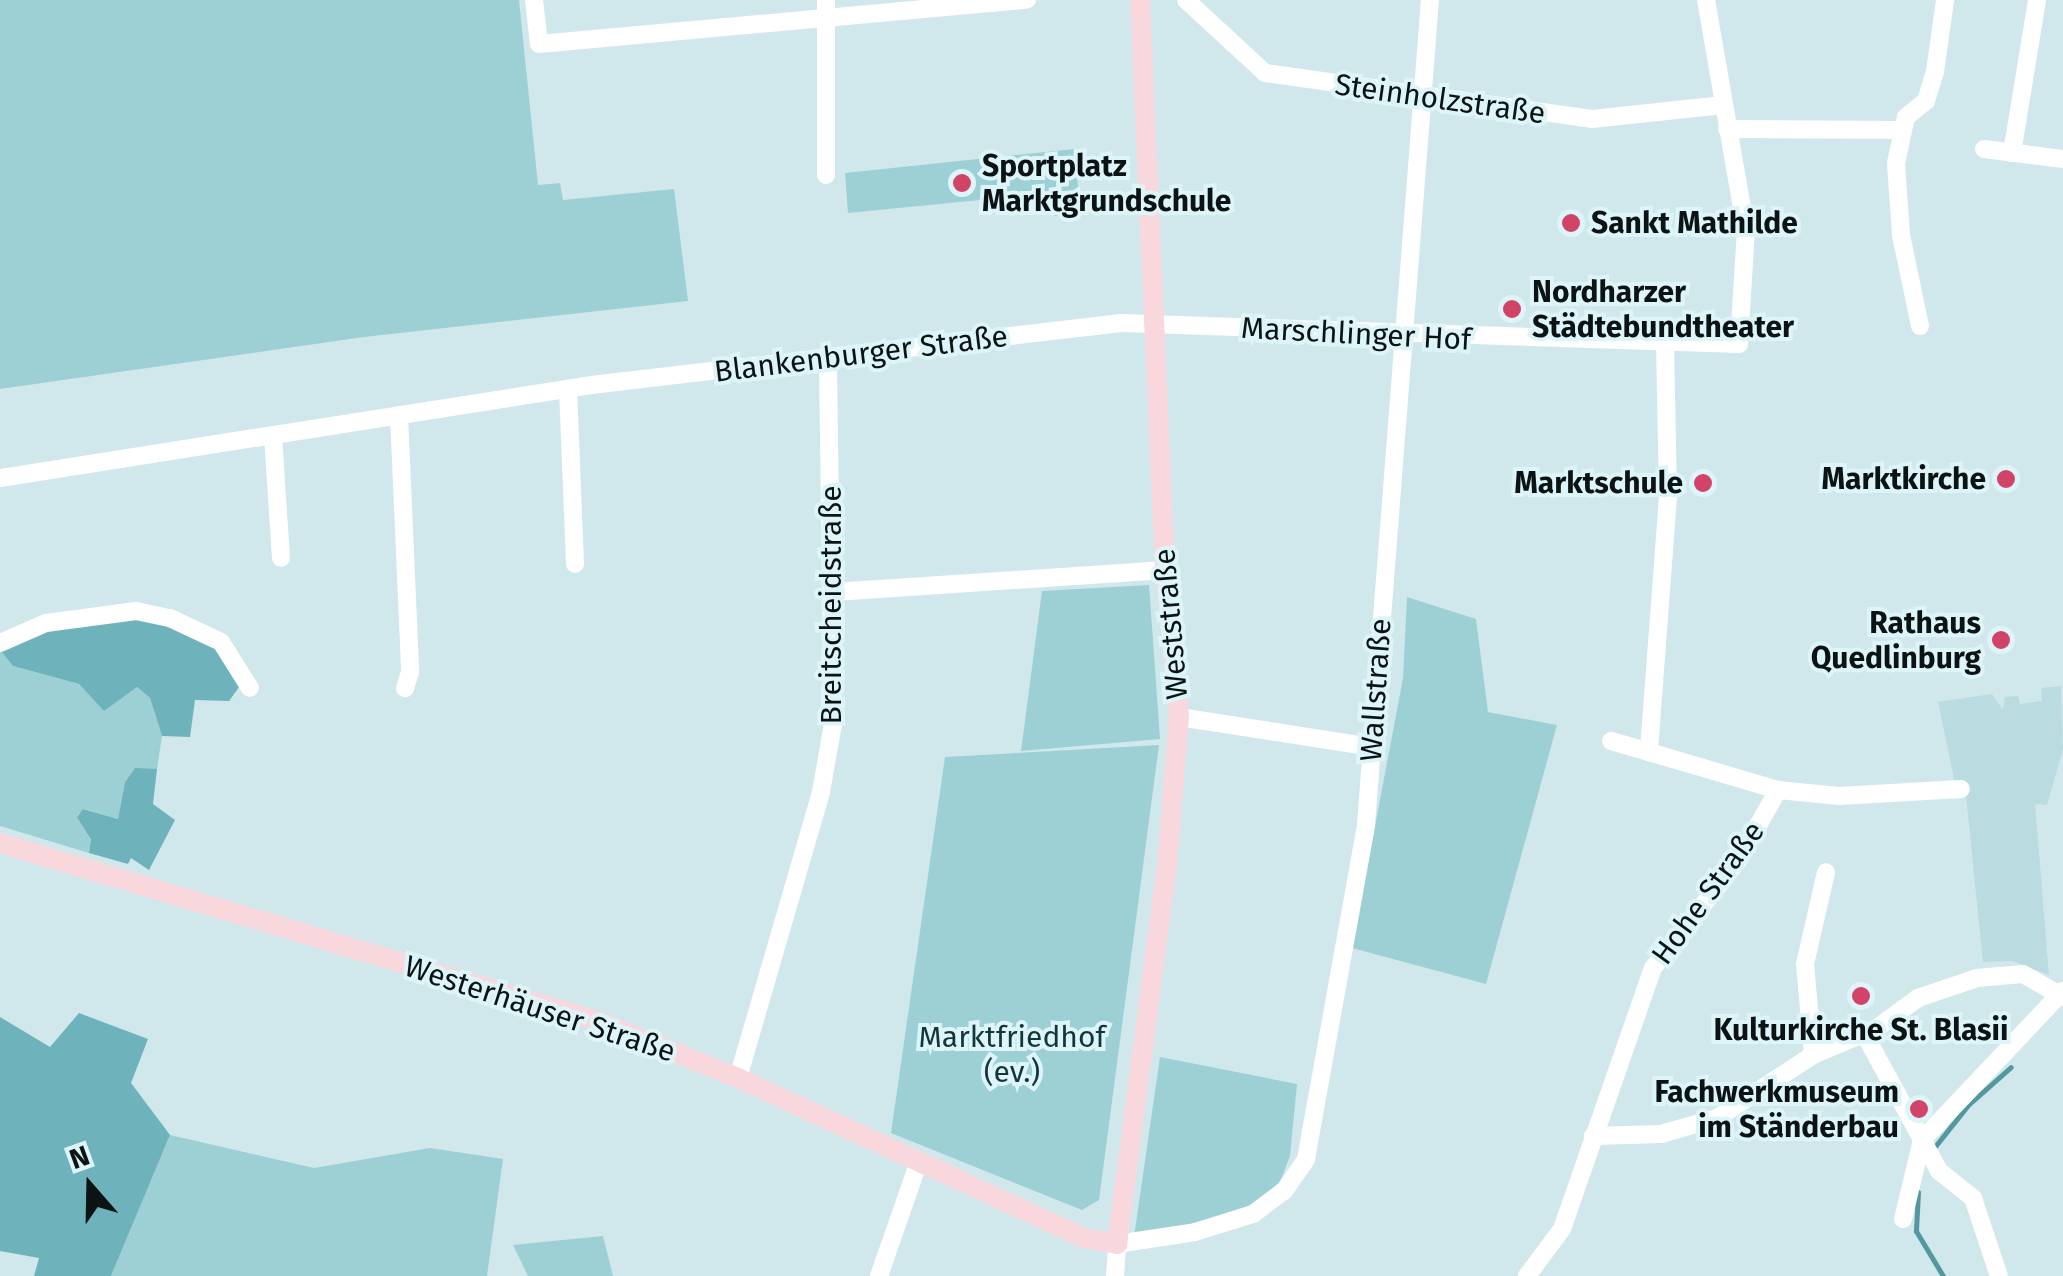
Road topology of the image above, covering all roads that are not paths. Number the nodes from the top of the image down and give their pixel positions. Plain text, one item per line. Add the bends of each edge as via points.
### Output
1 (534, 0) edge
2 (1027, 0) edge
3 (1140, 0) edge
4 (1186, 0) edge
5 (1430, 0) edge
6 (1706, 0) edge
7 (1945, 0) edge
8 (2036, 0) edge
9 (826, 8) edge
10 (1423, 94) junction
11 (1723, 105) junction
12 (1727, 129) junction
13 (1902, 130) junction
14 (1984, 149) dead end
15 (2012, 153) junction
16 (2063, 159) edge
17 (826, 175) dead end
18 (1154, 322) junction
19 (1920, 326) dead end
20 (1400, 337) junction
21 (1665, 342) junction
22 (828, 359) junction
23 (568, 389) junction
24 (399, 416) junction
25 (273, 435) junction
26 (0, 478) edge
27 (281, 558) dead end
28 (575, 564) dead end
29 (1165, 570) junction
30 (834, 592) junction
31 (0, 643) edge
32 (250, 688) dead end
33 (405, 688) dead end
34 (1179, 718) junction
35 (1610, 740) dead end
36 (1372, 748) junction
37 (1648, 752) junction
38 (1962, 789) dead end
39 (1778, 790) junction
40 (0, 842) edge
41 (1826, 872) dead end
42 (2062, 994) edge
43 (1865, 1035) junction
44 (1813, 1055) junction
45 (738, 1078) junction
46 (1593, 1136) junction
47 (1927, 1149) junction
48 (918, 1164) junction
49 (1903, 1219) dead end
50 (1118, 1244) junction
51 (878, 1276) edge
52 (1115, 1276) edge
53 (1527, 1276) edge
54 (1998, 1276) edge

1 - 9 street via 540,44
2 - 9 street
3 - 18 main road, Weststraße
4 - 10 street, Steinholzstraße via 1265,74
5 - 10 street, Wallstraße
6 - 11 street
7 - 13 street via 1926,101
8 - 15 street
9 - 17 street
10 - 11 street, Steinholzstraße via 1592,119
10 - 20 street, Wallstraße
11 - 12 street
12 - 13 street
12 - 21 street, Marschlinger Hof via 1746,231 1739,344
13 - 19 street via 1898,210
14 - 15 street
15 - 16 street
18 - 20 street, Marschlinger Hof
18 - 22 street, Blankenburger Straße
18 - 29 main road, Weststraße
20 - 21 street, Marschlinger Hof
20 - 36 street, Wallstraße
21 - 37 street via 1668,497
22 - 23 street, Blankenburger Straße
22 - 30 street, Breitscheidstraße
23 - 24 street, Blankenburger Straße
23 - 28 street
24 - 25 street, Blankenburger Straße
24 - 33 street via 410,672
25 - 26 street, Blankenburger Straße
25 - 27 street
29 - 30 street
29 - 34 main road, Weststraße
30 - 45 street, Breitscheidstraße via 833,724 821,792
31 - 32 street via 46,623 136,611 170,618 221,642
34 - 36 street
34 - 50 main road, Weststraße
35 - 37 street
36 - 50 street, Wallstraße via 1366,824 1298,1177 1269,1204 1235,1221
37 - 39 street
38 - 39 street, Hohe Straße via 1839,796
39 - 46 street, Hohe Straße via 1738,858 1653,968
40 - 45 main road, Westerhäuser Straße via 597,1021
41 - 44 street via 1806,964
42 - 43 street via 2024,974 1987,975 1918,998
42 - 47 street
43 - 44 street
43 - 47 street
44 - 46 street via 1746,1103 1701,1124
45 - 48 main road, Westerhäuser Straße
46 - 53 street, Hohe Straße via 1562,1230
47 - 49 street
47 - 54 street via 1973,1198
48 - 50 main road, Westerhäuser Straße via 1084,1238
48 - 51 street
50 - 52 street

